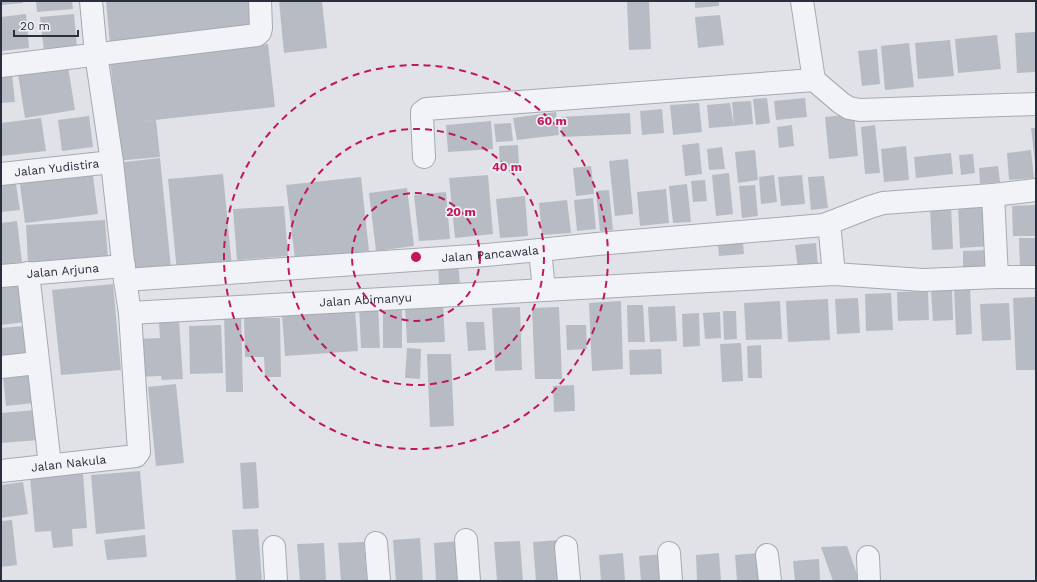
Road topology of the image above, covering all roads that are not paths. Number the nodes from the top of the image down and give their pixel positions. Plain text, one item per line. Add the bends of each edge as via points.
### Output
1 (91, 1) edge
2 (260, 1) edge
3 (802, 1) edge
4 (96, 54) junction
5 (1, 66) edge
6 (814, 80) junction
7 (1036, 104) edge
8 (424, 157) dead end
9 (112, 162) junction
10 (1, 174) edge
11 (1036, 190) edge
12 (993, 195) junction
13 (829, 223) junction
14 (540, 250) junction
15 (28, 273) junction
16 (124, 273) junction
17 (834, 274) junction
18 (1, 276) edge
19 (997, 277) junction
20 (1036, 277) edge
21 (544, 290) junction
22 (130, 313) junction
23 (37, 363) junction
24 (1, 367) edge
25 (50, 466) junction
26 (1, 471) edge
27 (466, 540) dead end
28 (376, 543) dead end
29 (274, 547) dead end
30 (566, 547) dead end
31 (669, 553) dead end
32 (767, 555) dead end
33 (868, 557) dead end
34 (276, 581) edge
35 (379, 581) edge
36 (469, 581) edge
37 (569, 581) edge
38 (671, 581) edge
39 (770, 581) edge
40 (869, 581) edge

1 - 4 street
2 - 4 street via 262,28 257,35
3 - 6 street
4 - 5 street
4 - 9 street
6 - 7 street via 841,103 860,110
6 - 8 street via 426,109 422,112
9 - 10 street, Jalan Yudistira
9 - 16 street
11 - 12 street, Jalan Pancawala
12 - 13 street, Jalan Pancawala via 884,203
12 - 19 street
13 - 14 street, Jalan Pancawala via 824,226
13 - 17 street
14 - 16 street, Jalan Pancawala
14 - 21 street
15 - 16 street, Jalan Arjuna
15 - 18 street, Jalan Arjuna
15 - 23 street
16 - 22 street
17 - 19 street, Jalan Abimanyu via 923,280
17 - 21 street, Jalan Abimanyu
19 - 20 street, Jalan Abimanyu
21 - 22 street, Jalan Abimanyu
22 - 25 street, Jalan Nakula via 139,452 136,456
23 - 24 street
23 - 25 street
25 - 26 street, Jalan Nakula
27 - 36 street
28 - 35 street
29 - 34 street
30 - 37 street
31 - 38 street
32 - 39 street
33 - 40 street

